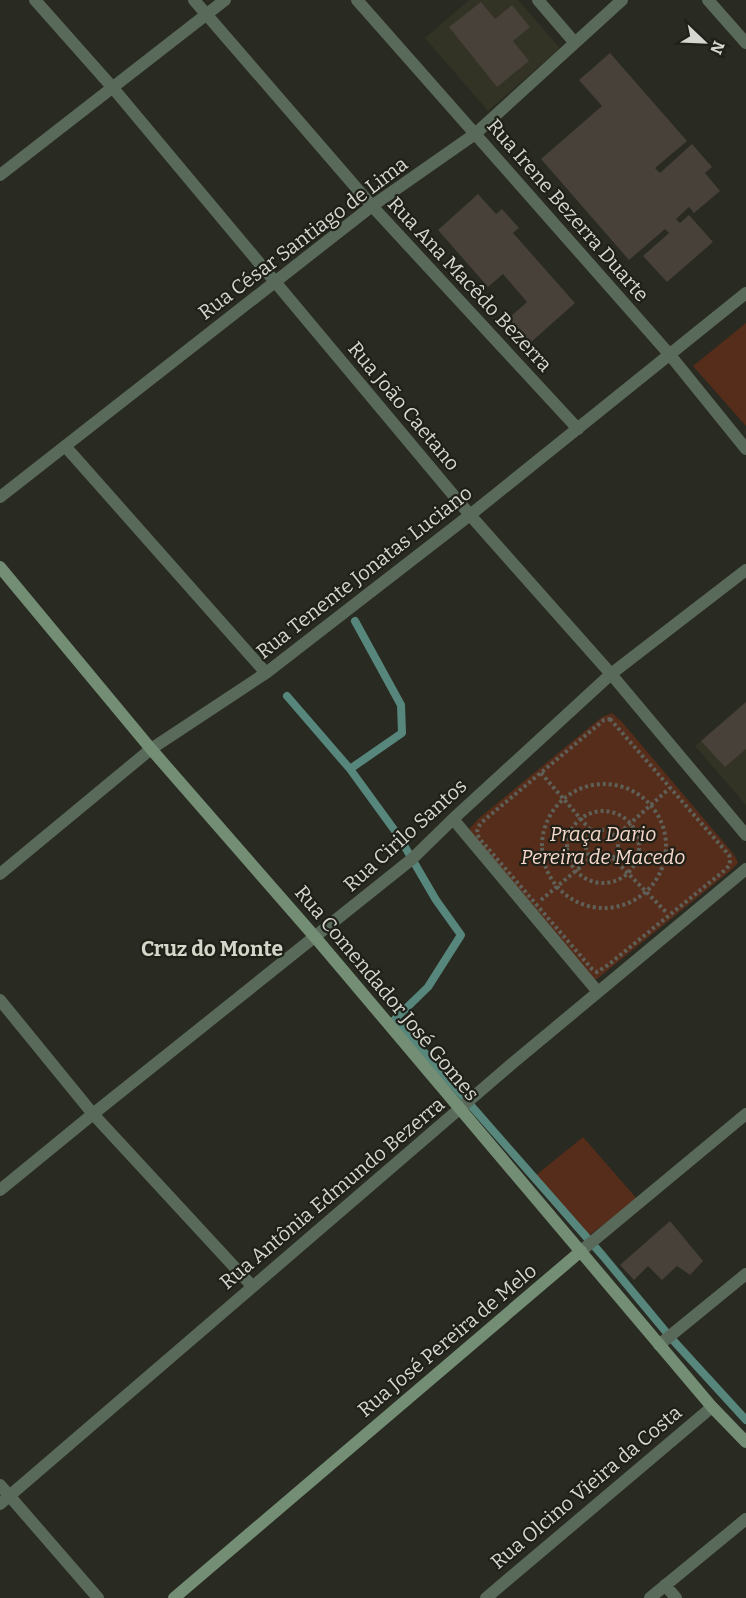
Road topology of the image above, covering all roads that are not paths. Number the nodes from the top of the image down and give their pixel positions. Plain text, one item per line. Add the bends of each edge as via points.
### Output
1 (35, 0) edge
2 (195, 0) edge
3 (225, 0) edge
4 (357, 0) edge
5 (538, 0) edge
6 (622, 0) edge
7 (708, 0) edge
8 (207, 15) junction
9 (575, 43) junction
10 (746, 44) edge
11 (113, 88) junction
12 (475, 134) junction
13 (0, 175) edge
14 (372, 206) junction
15 (275, 282) junction
16 (746, 294) edge
17 (670, 355) junction
18 (578, 429) junction
19 (65, 446) junction
20 (746, 449) edge
21 (0, 497) edge
22 (470, 515) junction
23 (0, 567) edge
24 (746, 570) edge
25 (266, 673) junction
26 (611, 674) junction
27 (151, 749) junction
28 (453, 819) junction
29 (746, 835) edge
30 (746, 869) edge
31 (0, 874) edge
32 (315, 937) junction
33 (598, 992) junction
34 (0, 1000) edge
35 (460, 1110) junction
36 (93, 1114) junction
37 (746, 1114) edge
38 (0, 1190) edge
39 (581, 1251) junction
40 (746, 1274) edge
41 (252, 1286) junction
42 (659, 1345) junction
43 (712, 1407) junction
44 (746, 1442) edge
45 (0, 1485) edge
46 (5, 1500) edge
47 (746, 1519) edge
48 (665, 1585) junction
49 (98, 1598) edge
50 (174, 1598) edge
51 (486, 1598) edge
52 (650, 1598) edge
53 (676, 1598) edge

1 - 11 street, Rua João Caetano
2 - 8 street, Rua Ana Macêdo Bezerra
3 - 8 street
4 - 12 street, Rua Irene Bezerra Duarte
5 - 9 street
6 - 9 street, Rua César Santiago de Lima
7 - 10 street
8 - 11 street
8 - 14 street, Rua Ana Macêdo Bezerra
9 - 12 street, Rua César Santiago de Lima
11 - 13 street
11 - 15 street, Rua João Caetano
12 - 14 street, Rua César Santiago de Lima
12 - 17 street, Rua Irene Bezerra Duarte
14 - 15 street, Rua César Santiago de Lima
14 - 18 street, Rua Ana Macêdo Bezerra
15 - 19 street, Rua César Santiago de Lima
15 - 22 street, Rua João Caetano
16 - 17 street, Rua Tenente Jonatas Luciano
17 - 18 street, Rua Tenente Jonatas Luciano
17 - 20 street, Rua Irene Bezerra Duarte
18 - 22 street, Rua Tenente Jonatas Luciano
19 - 21 street, Rua César Santiago de Lima
19 - 25 street
22 - 25 street, Rua Tenente Jonatas Luciano
22 - 26 street, Rua João Caetano
23 - 27 street, Rua Comendador José Gomes
24 - 26 street, Rua Cirilo Santos
25 - 27 street, Rua Tenente Jonatas Luciano
26 - 28 street, Rua Cirilo Santos
26 - 29 street, Rua João Caetano
27 - 31 street, Rua Tenente Jonatas Luciano
27 - 32 street, Rua Comendador José Gomes
28 - 32 street, Rua Cirilo Santos via 412,859
28 - 33 street
30 - 33 street, Rua Antônia Edmundo Bezerra
32 - 35 street, Rua Comendador José Gomes
32 - 36 street, Rua Cirilo Santos
33 - 35 street, Rua Antônia Edmundo Bezerra
34 - 36 street
35 - 39 street, Rua Comendador José Gomes
35 - 41 street, Rua Antônia Edmundo Bezerra
36 - 38 street, Rua Cirilo Santos
36 - 41 street
37 - 39 street, Rua José Pereira de Melo
39 - 42 street, Rua Comendador José Gomes
39 - 50 street, Rua José Pereira de Melo
40 - 42 street
41 - 46 street, Rua Antônia Edmundo Bezerra
42 - 43 street, Rua Comendador José Gomes
43 - 44 street, Rua Comendador José Gomes
43 - 51 street, Rua Olcino Vieira da Costa
45 - 46 street
46 - 49 street
47 - 48 street
48 - 52 street
48 - 53 street

